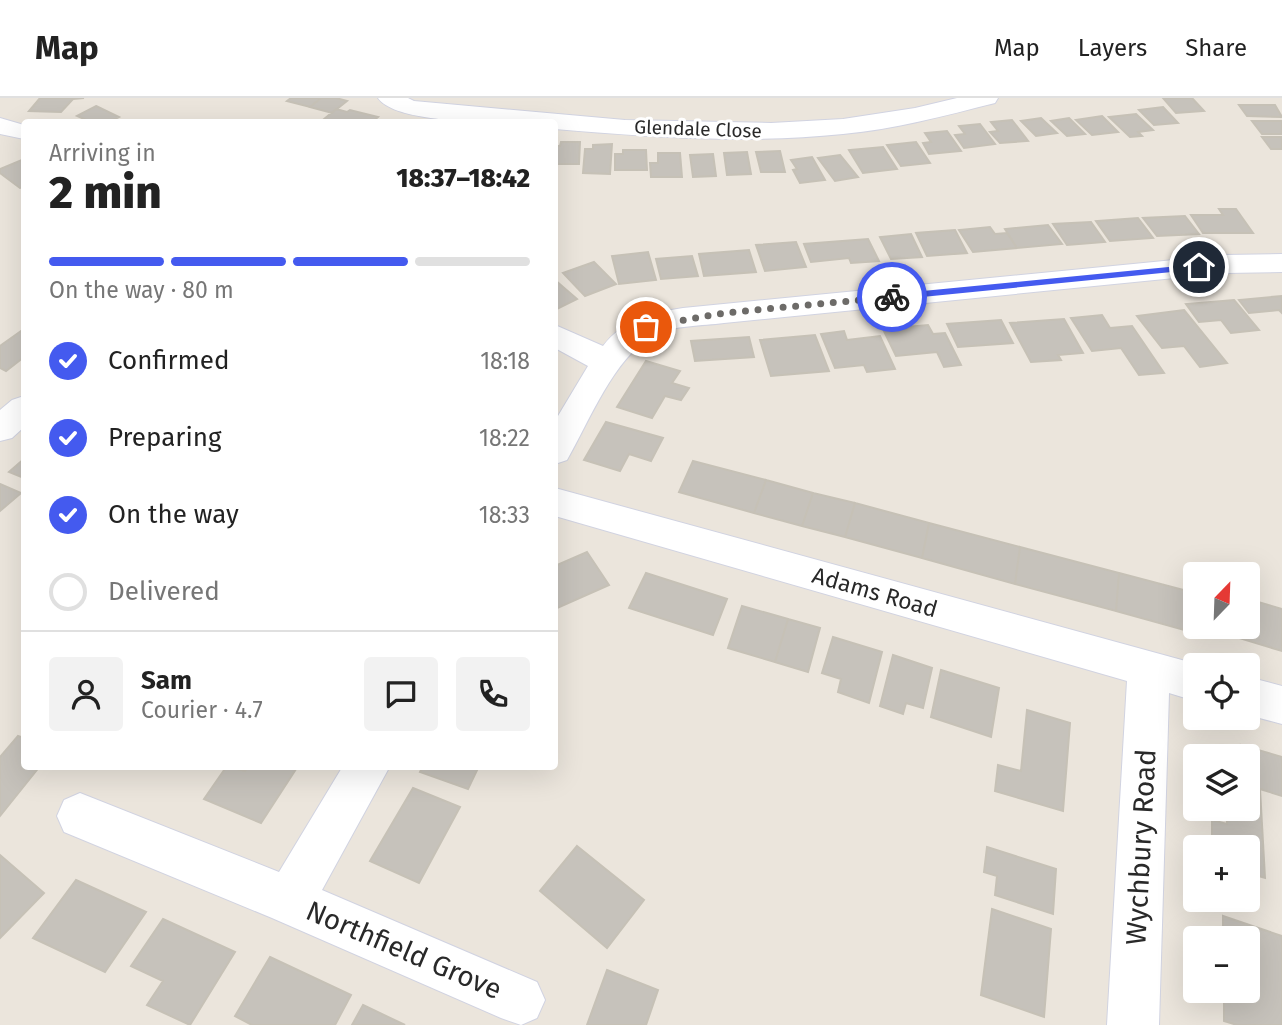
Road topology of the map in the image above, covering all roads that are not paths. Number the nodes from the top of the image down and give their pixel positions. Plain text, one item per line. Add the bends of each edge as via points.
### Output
1 (986, 98) edge
2 (401, 110) edge
3 (519, 119) edge
4 (558, 122) edge
5 (0, 126) edge
6 (21, 131) edge
7 (1282, 264) edge
8 (558, 337) edge
9 (608, 363) junction
10 (21, 411) edge
11 (0, 429) edge
12 (558, 446) edge
13 (558, 503) edge
14 (1149, 669) junction
15 (1183, 679) edge
16 (1260, 699) edge
17 (1282, 705) edge
18 (366, 770) edge
19 (80, 816) dead end
20 (289, 901) junction
21 (519, 1000) dead end
22 (1133, 1025) edge

1 - 4 street, Glendale Close via 906,117 754,133
2 - 3 street, Glendale Close
5 - 6 street
7 - 9 street via 1225,264 724,313 646,327 626,338
8 - 9 street
9 - 12 street
10 - 11 street
13 - 14 street, Adams Road
14 - 15 street, Adams Road
14 - 22 street, Wychbury Road
16 - 17 street
18 - 20 street, Northfield Grove
19 - 20 street, Northfield Grove
20 - 21 street, Northfield Grove

